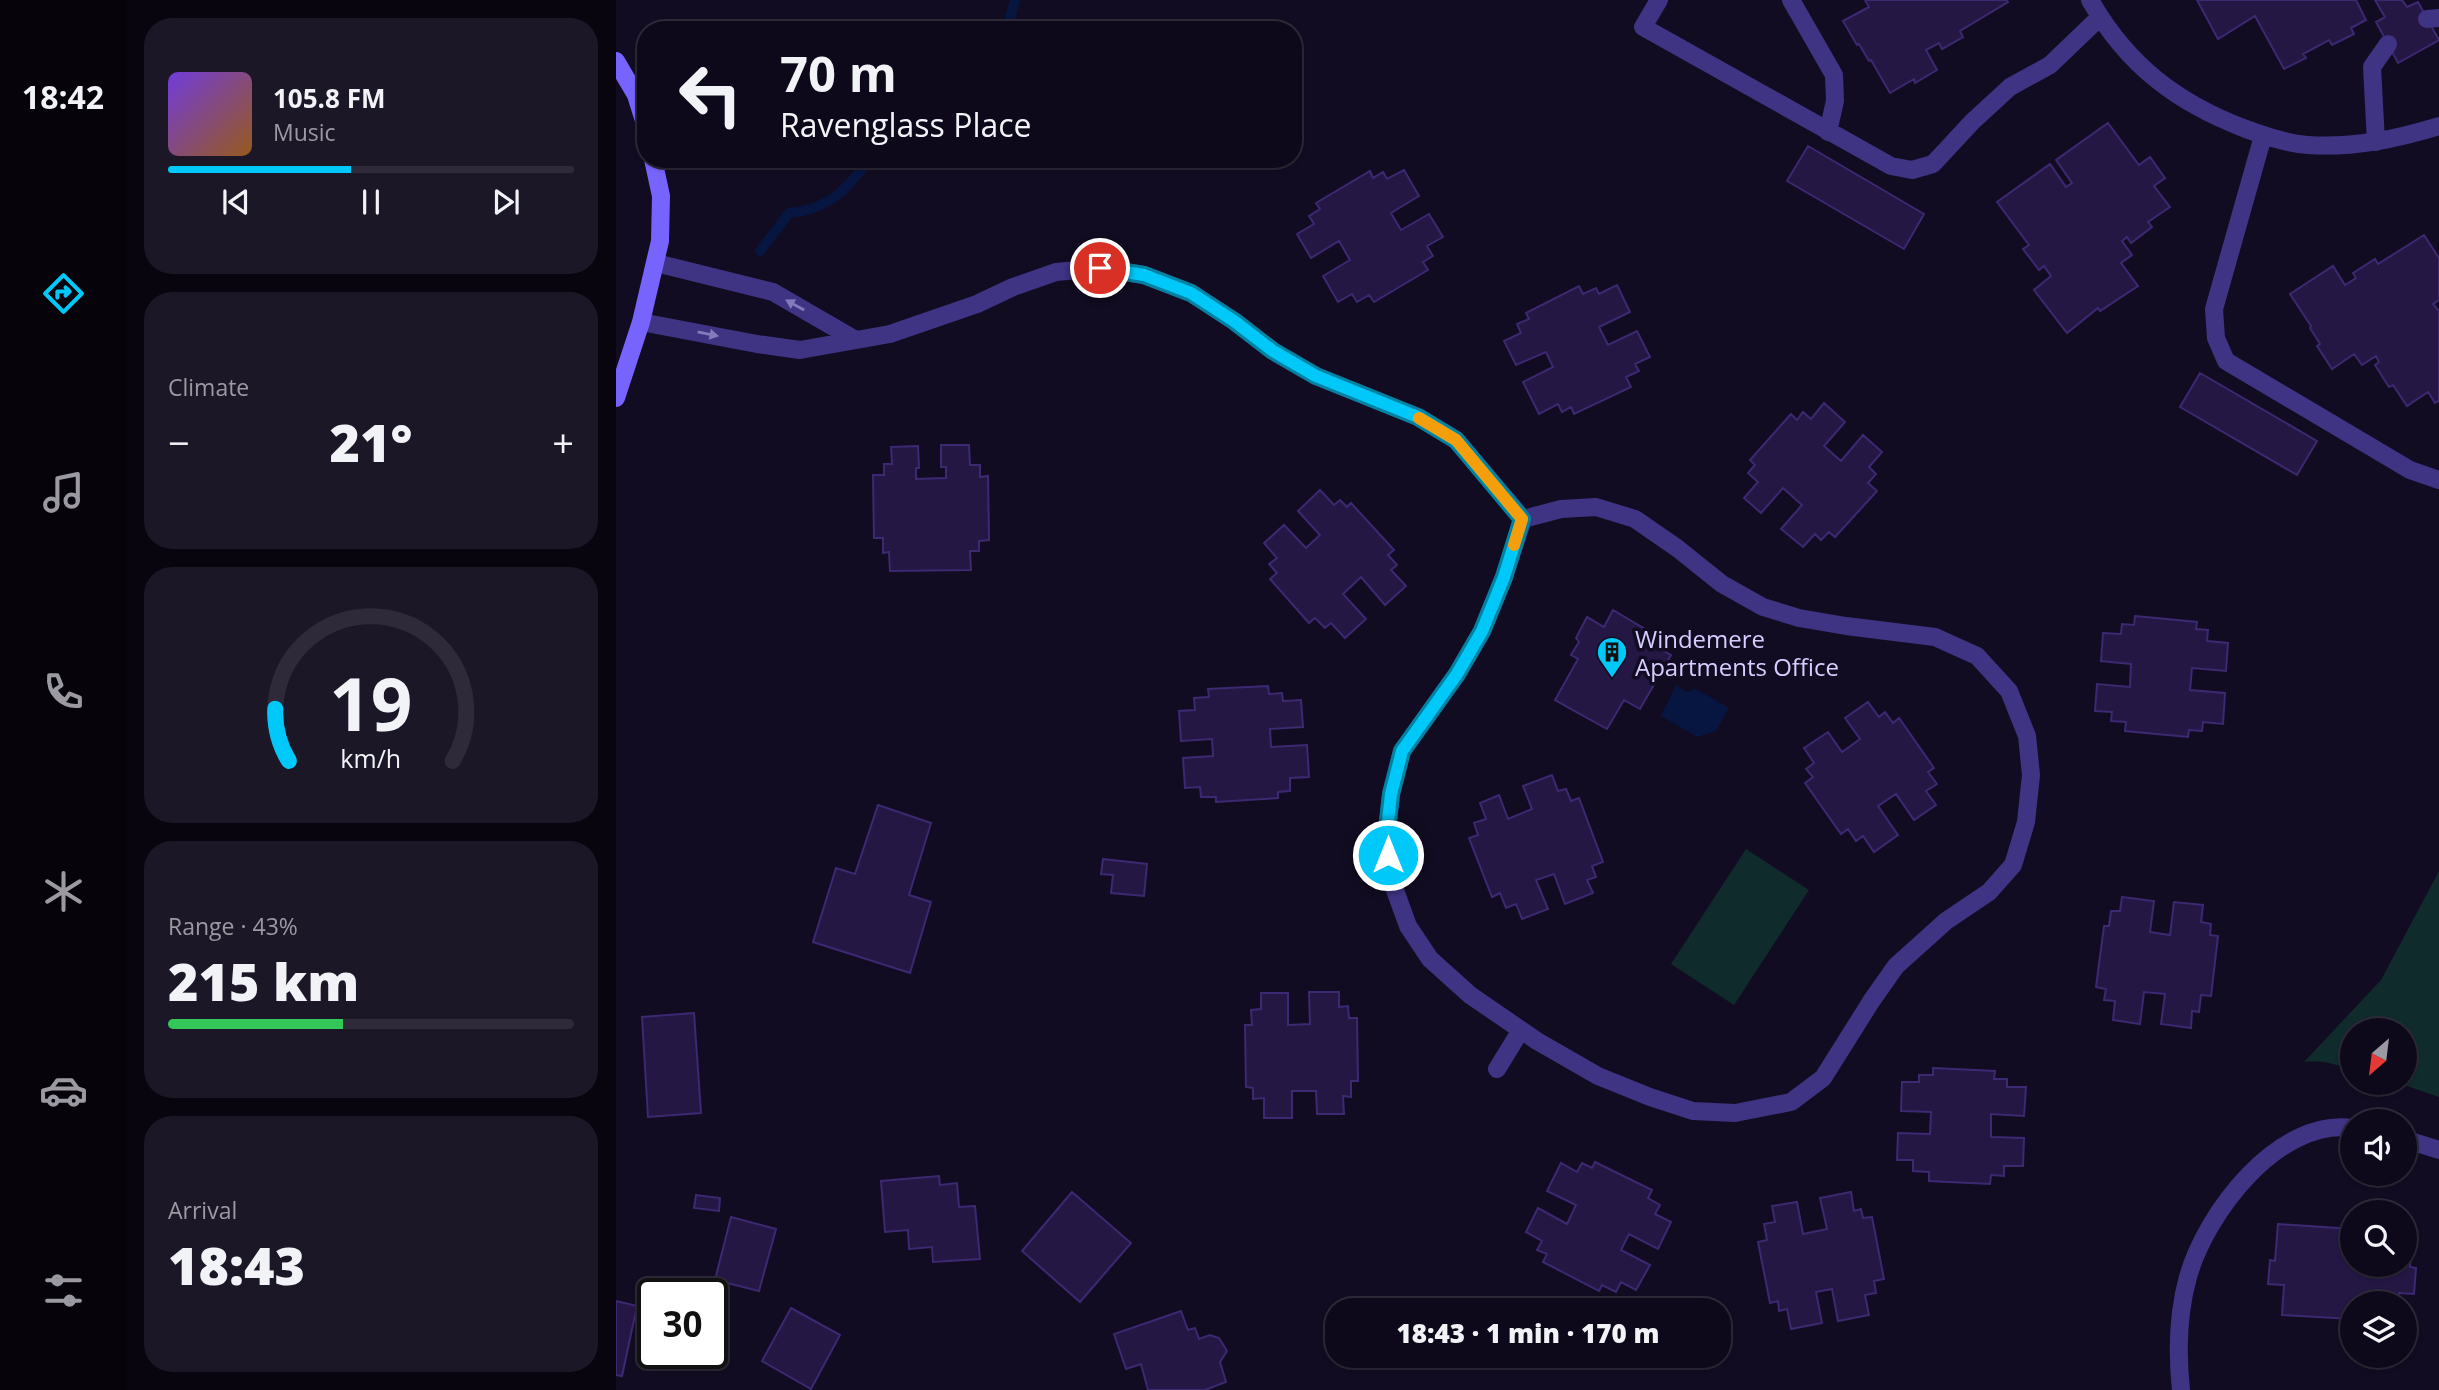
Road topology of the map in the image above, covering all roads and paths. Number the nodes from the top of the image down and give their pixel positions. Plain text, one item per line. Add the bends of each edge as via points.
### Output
1 (1659, 0) edge
2 (1791, 0) edge
3 (2090, 0) edge
4 (2100, 17) junction
5 (2388, 44) dead end
6 (616, 61) edge
7 (637, 98) edge
8 (2439, 125) edge
9 (1828, 132) junction
10 (2263, 135) junction
11 (2376, 142) junction
12 (655, 168) edge
13 (656, 263) junction
14 (641, 322) junction
15 (854, 340) junction
16 (616, 398) edge
17 (2439, 480) edge
18 (1522, 519) junction
19 (1521, 1030) junction
20 (1497, 1069) dead end
21 (2340, 1127) edge
22 (2417, 1143) edge
23 (2439, 1150) edge
24 (2181, 1390) edge

1 - 9 street via 1643,27
2 - 9 street via 1834,75 1835,101
3 - 4 street
4 - 9 street via 2050,65 2010,87 1933,164 1912,170 1891,166
4 - 10 street via 2143,69 2175,95 2221,120
5 - 11 street via 2372,66
6 - 7 street
8 - 11 street
10 - 11 street via 2306,145
10 - 17 street via 2214,309 2216,338 2227,361 2410,470
12 - 13 street via 660,196
13 - 14 street
15 -> 13 street via 773,292
14 -> 15 street via 800,349
14 - 16 street
15 - 18 street via 932,321 1056,272 1100,268 1144,275 1191,293 1316,376 1418,417 1456,440
18 - 19 street via 1482,631 1402,751 1386,839 1391,879 1408,926 1430,959 1470,995
18 - 19 street via 1561,509 1596,507 1635,519 1722,584 1763,607 1799,618 1935,637 1977,656 2009,691 2027,736 2031,775 2026,822 2012,865 1989,892 1946,920 1896,967 1823,1078 1791,1102 1735,1113 1693,1111 1598,1076
19 - 20 street
21 - 24 street via 2315,1129 2260,1164 2236,1189 2207,1232 2188,1277 2178,1364
22 - 23 street

